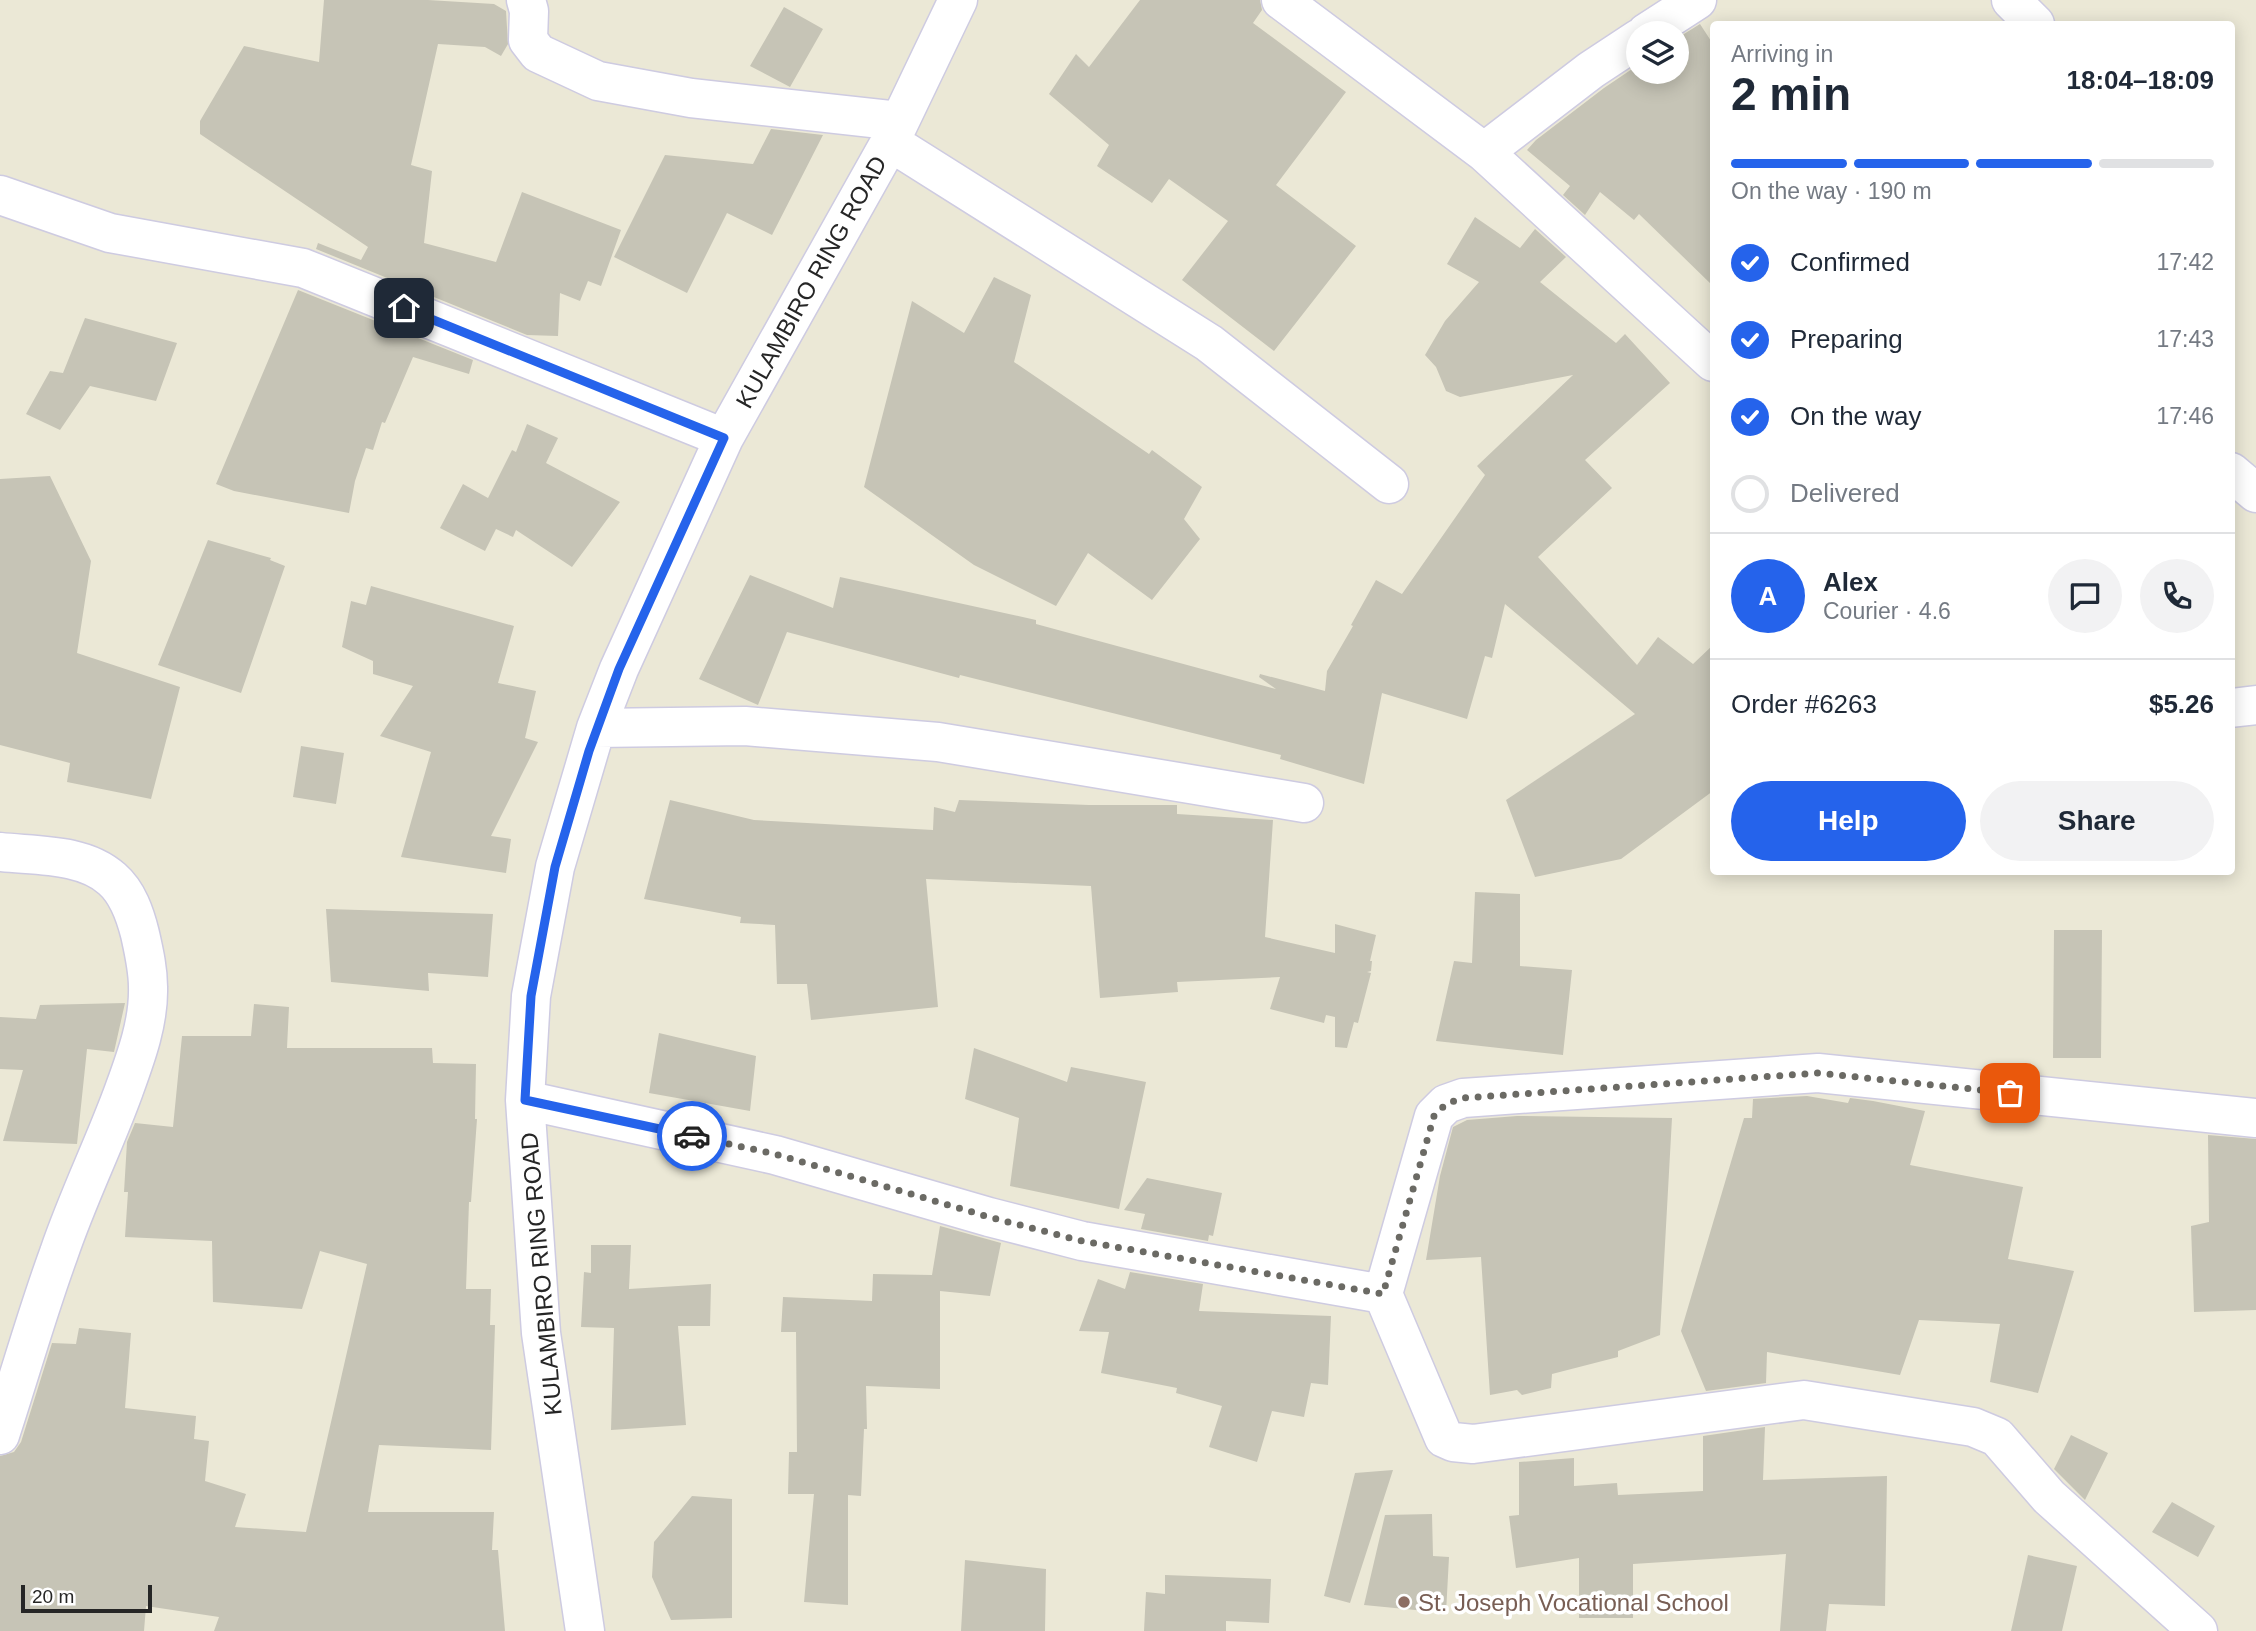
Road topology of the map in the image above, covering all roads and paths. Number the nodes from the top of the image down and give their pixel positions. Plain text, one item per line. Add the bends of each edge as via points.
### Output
1 (527, 0) edge
2 (958, 0) edge
3 (1281, 0) edge
4 (1697, 0) edge
5 (2011, 0) edge
6 (1665, 21) edge
7 (2032, 21) edge
8 (1626, 47) edge
9 (894, 131) junction
10 (1484, 152) junction
11 (0, 195) edge
12 (1710, 359) edge
13 (724, 438) junction
14 (2235, 475) edge
15 (1389, 484) dead end
16 (2256, 493) edge
17 (2256, 705) edge
18 (2235, 708) edge
19 (596, 728) junction
20 (1304, 803) dead end
21 (0, 852) edge
22 (525, 1100) junction
23 (2256, 1118) edge
24 (1383, 1294) junction
25 (0, 1435) edge
26 (585, 1631) edge
27 (2198, 1631) edge

1 - 9 street via 528,40 538,53 598,81
2 - 9 street, KULAMBIRO RING ROAD
3 - 10 street
4 - 6 street
5 - 7 street
8 - 10 street
9 - 13 street, KULAMBIRO RING ROAD
9 - 15 street via 1209,343
10 - 12 street
11 - 13 street via 110,233 303,268
13 - 19 street, KULAMBIRO RING ROAD
14 - 16 street
17 - 18 street
19 - 20 street via 745,726 938,742
19 - 22 street, KULAMBIRO RING ROAD via 555,867 531,996
21 - 25 street via 79,861 113,880 133,908 148,987 139,1049 58,1254
22 - 24 street via 775,1154 1082,1241
22 - 26 street, KULAMBIRO RING ROAD via 541,1334
23 - 24 street via 1818,1073 1463,1098 1446,1104 1434,1116
24 - 27 street via 1444,1438 1453,1442 1473,1444 1804,1400 1972,1427 1997,1437 2049,1497

